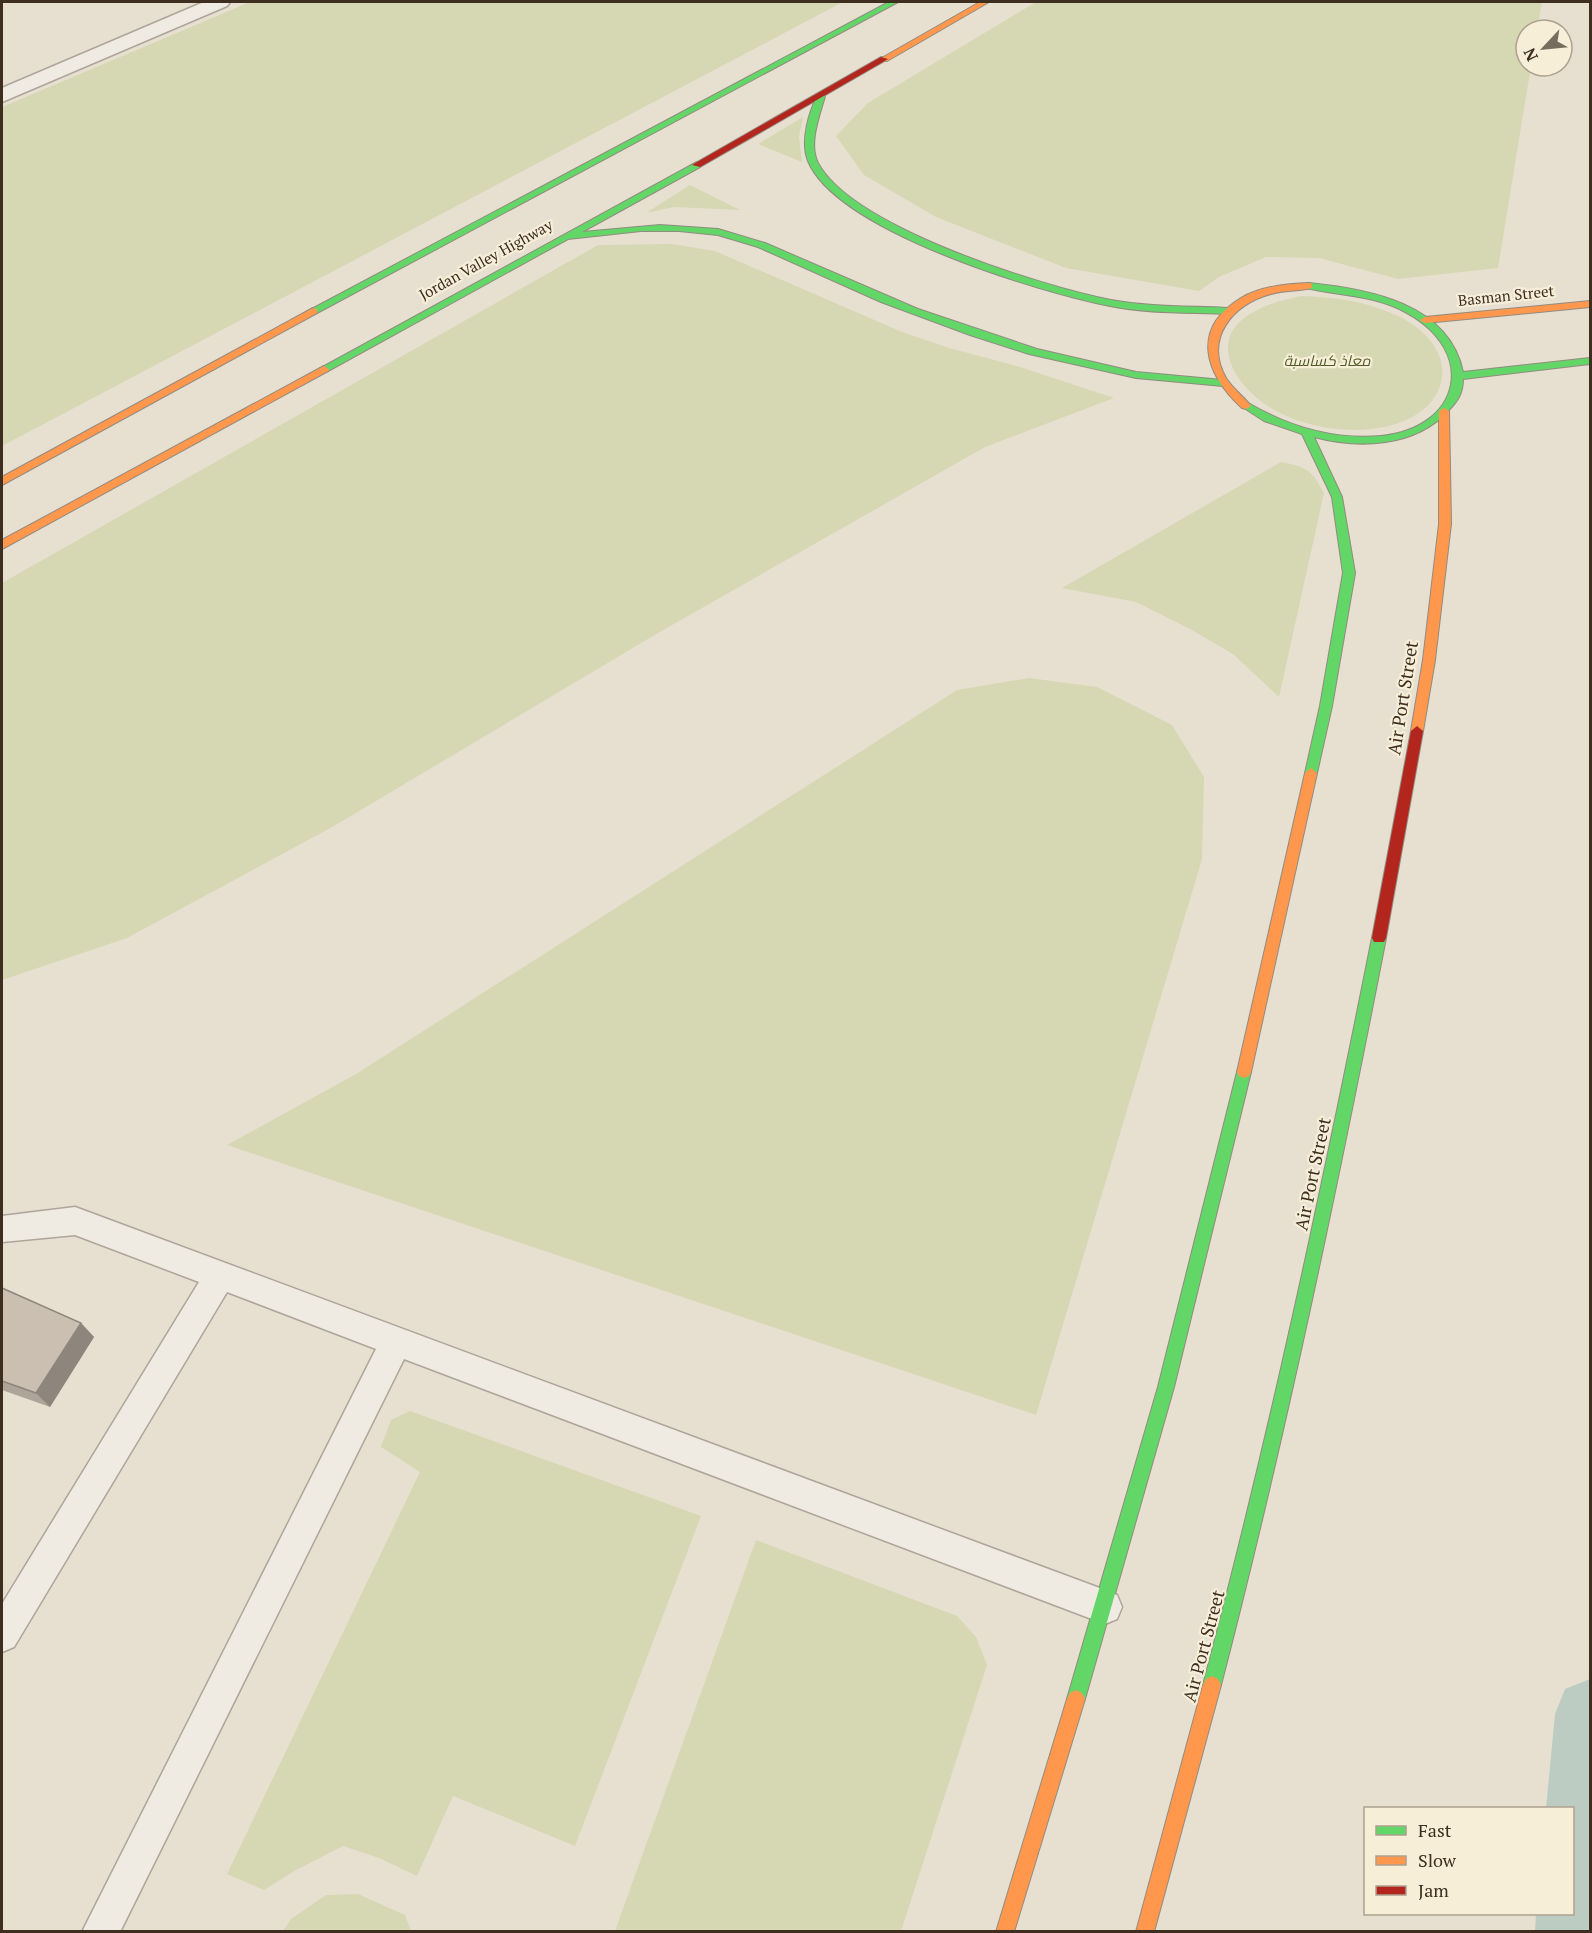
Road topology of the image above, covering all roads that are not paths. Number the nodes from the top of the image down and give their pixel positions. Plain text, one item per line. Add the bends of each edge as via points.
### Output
1 (220, 2) edge
2 (894, 2) edge
3 (985, 2) edge
4 (2, 96) edge
5 (821, 96) junction
6 (564, 237) junction
7 (1590, 304) edge
8 (1229, 311) junction
9 (1425, 320) junction
10 (1590, 361) edge
11 (1460, 376) junction
12 (1222, 383) junction
13 (1444, 411) junction
14 (1306, 434) junction
15 (2, 481) edge
16 (2, 545) edge
17 (2, 1228) edge
18 (220, 1275) junction
19 (396, 1342) junction
20 (1104, 1607) junction
21 (2, 1635) edge
22 (100, 1932) edge
23 (1005, 1932) edge
24 (1145, 1932) edge

1 - 4 street
2 - 15 main road, Jordan Valley Highway
3 - 5 main road, Jordan Valley Highway
5 - 6 main road, Jordan Valley Highway
5 - 8 main road via 811,136 812,161 820,176 835,190 923,244 1007,275 1101,300 1161,309
6 - 12 main road via 677,227 716,231 786,254 882,299 1037,352 1121,373
6 - 16 main road, Jordan Valley Highway
7 - 9 main road, Basman Street
8 - 9 main road via 1263,293 1285,288 1334,287 1384,298
8 - 12 main road via 1212,337 1214,368
9 - 11 main road via 1448,343
10 - 11 main road
11 - 13 main road via 1456,394
12 - 14 main road via 1243,404 1272,422
13 - 14 main road via 1429,423 1386,438 1351,440
13 - 24 main road, Air Port Street via 1445,524 1429,660 1391,880 1330,1188 1251,1542
14 - 20 main road via 1337,497 1349,573 1342,618 1326,706 1218,1185
17 - 18 lane via 75,1221
18 - 19 lane
18 - 21 lane
19 - 20 lane
19 - 22 lane
20 - 23 main road

